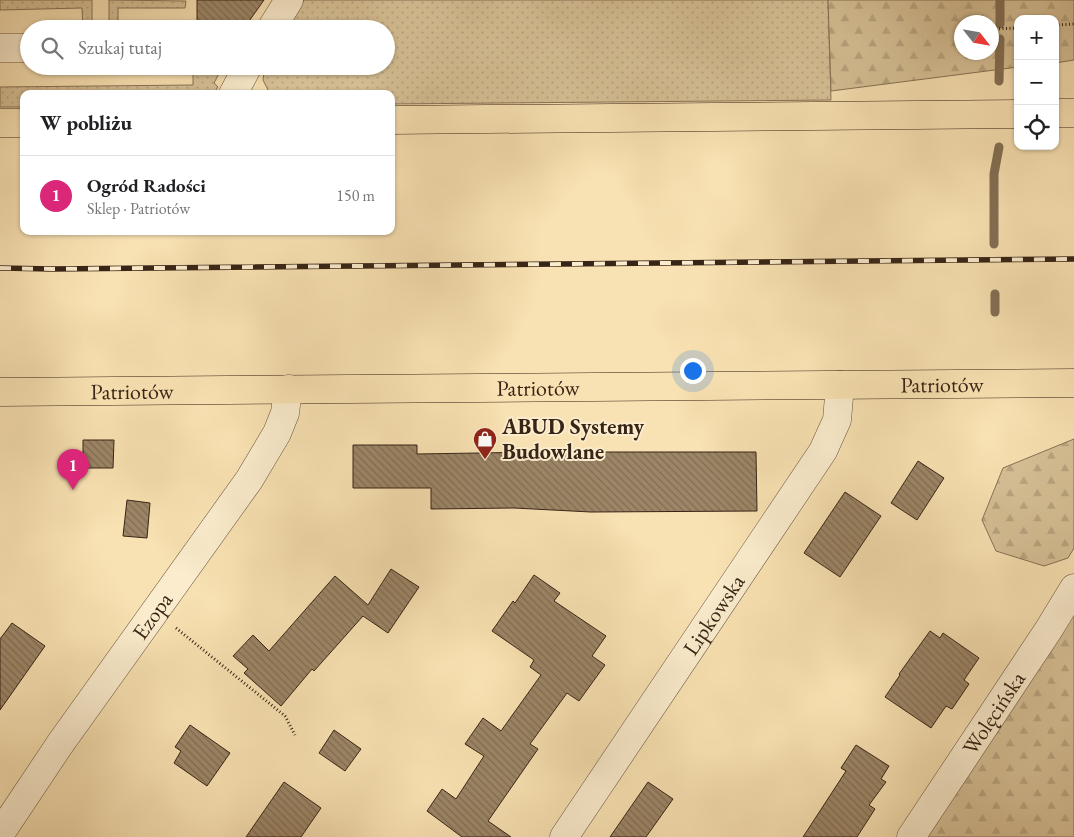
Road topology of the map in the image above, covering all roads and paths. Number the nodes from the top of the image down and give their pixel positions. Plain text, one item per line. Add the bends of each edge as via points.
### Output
1 (288, 0) edge
2 (276, 20) edge
3 (1074, 24) edge
4 (1059, 25) edge
5 (1014, 28) edge
6 (999, 29) edge
7 (0, 48) edge
8 (20, 48) edge
9 (243, 75) edge
10 (235, 90) edge
11 (1059, 113) edge
12 (1074, 113) edge
13 (1014, 114) edge
14 (395, 120) edge
15 (0, 123) edge
16 (20, 123) edge
17 (1074, 383) edge
18 (840, 385) junction
19 (288, 389) junction
20 (0, 392) edge
21 (1074, 588) edge
22 (156, 612) junction
23 (295, 734) dead end
24 (0, 834) edge
25 (564, 837) edge
26 (911, 837) edge

1 - 2 street
3 - 4 path
5 - 6 path
7 - 8 street
9 - 10 street
11 - 12 main road
13 - 14 main road
15 - 16 main road
17 - 18 main road, Patriotów
18 - 19 main road, Patriotów
18 - 25 street, Lipkowska via 837,420 823,451
19 - 20 main road, Patriotów
19 - 22 street, Ezopa via 285,413 268,451
21 - 26 street, Wolęcińska
22 - 23 path via 285,716
22 - 24 street, Ezopa via 60,744

